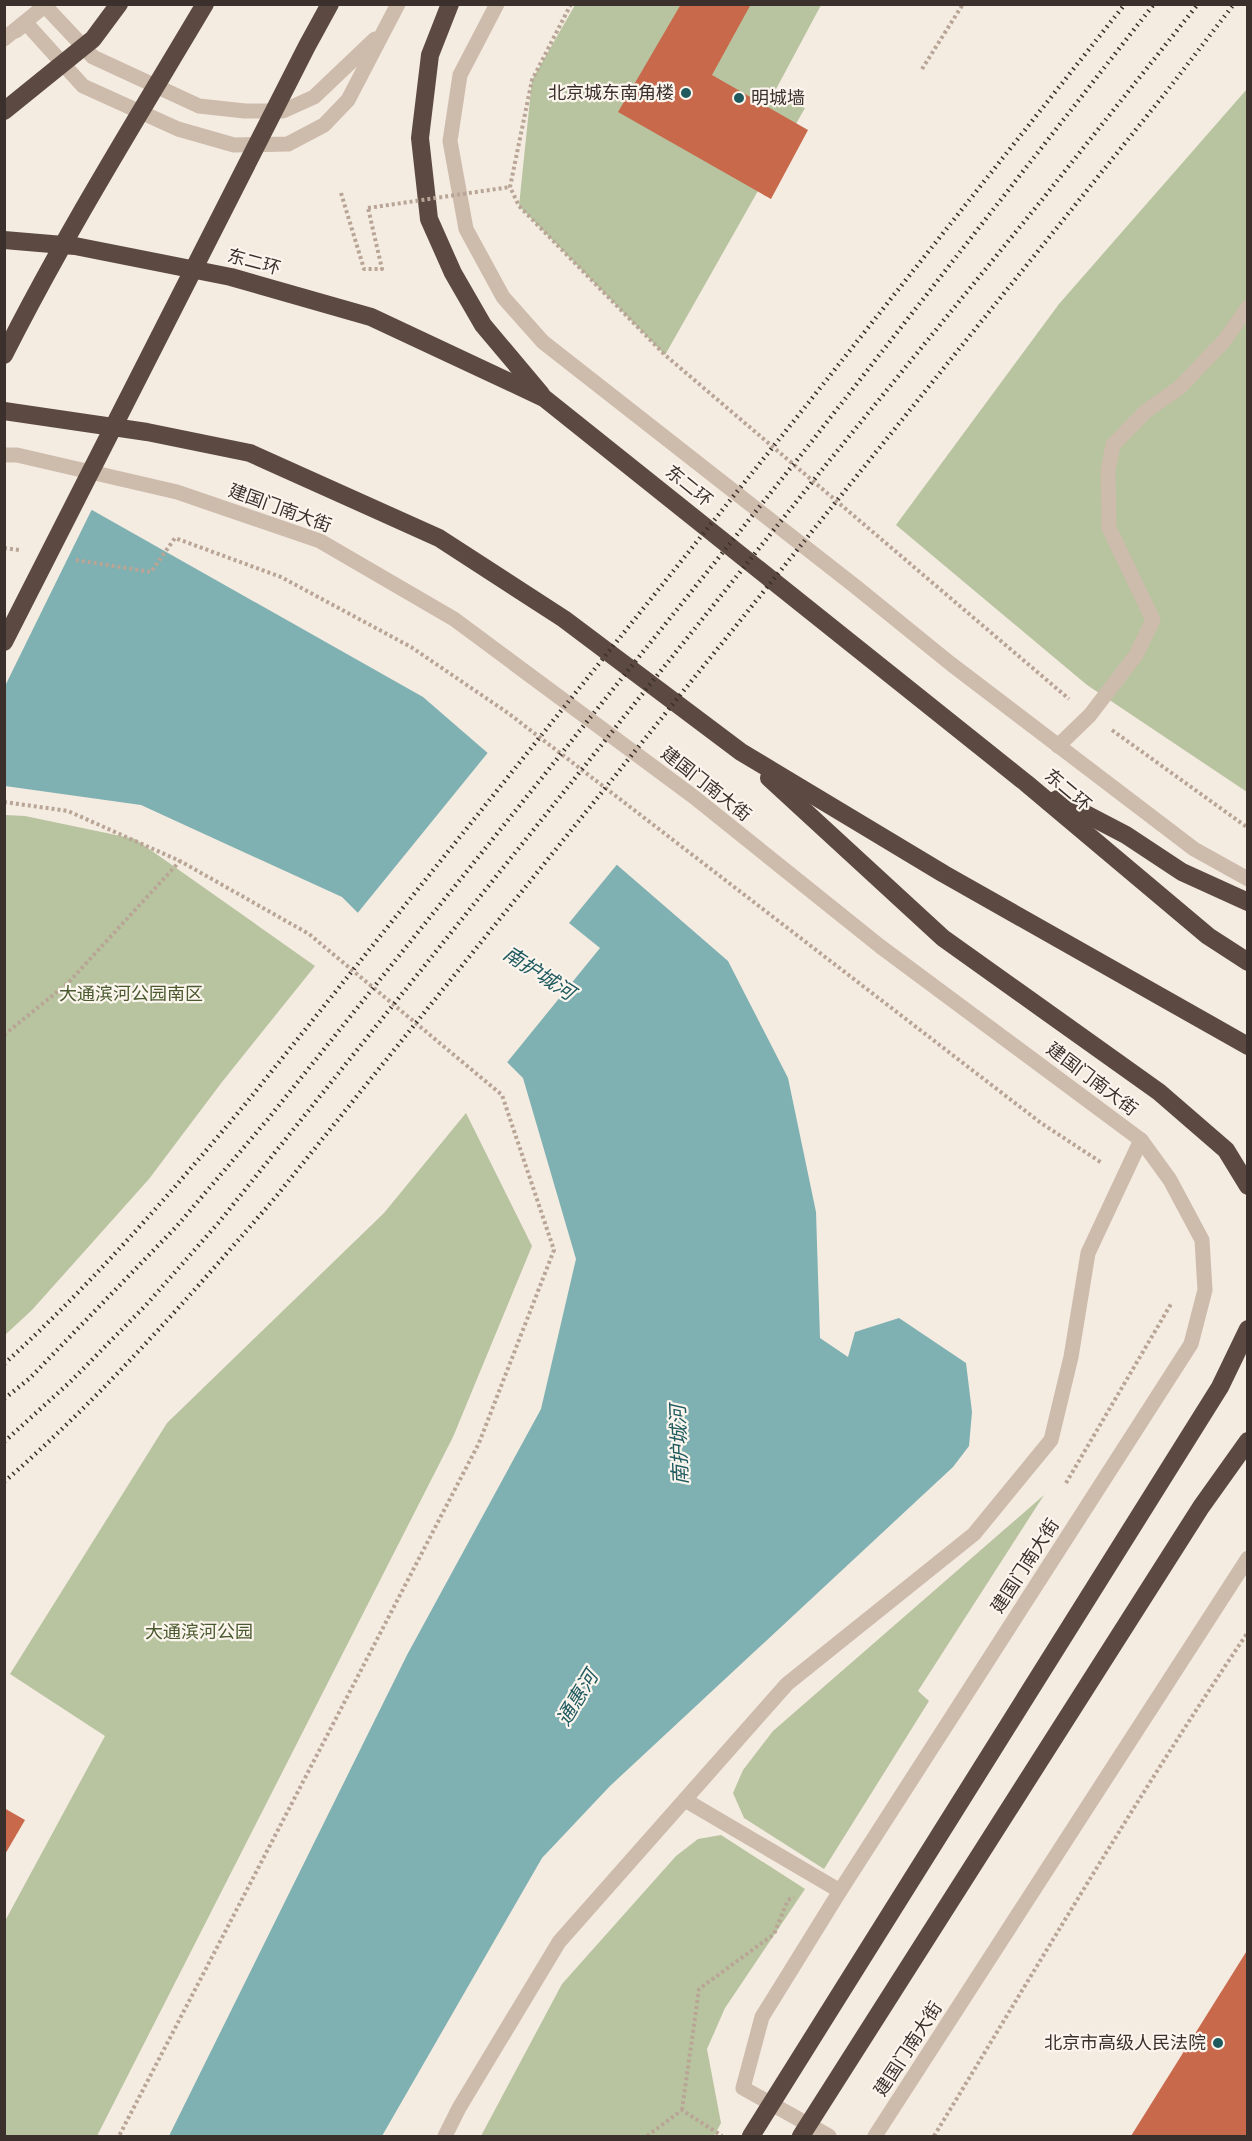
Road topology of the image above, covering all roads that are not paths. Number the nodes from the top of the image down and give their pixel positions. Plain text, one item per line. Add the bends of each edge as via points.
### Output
1 (119, 4) edge
2 (205, 4) edge
3 (330, 4) edge
4 (398, 4) edge
5 (450, 4) edge
6 (497, 4) edge
7 (46, 5) edge
8 (26, 23) junction
9 (383, 30) junction
10 (4, 39) edge
11 (4, 111) edge
12 (4, 240) edge
13 (1248, 307) edge
14 (4, 355) edge
15 (544, 398) junction
16 (4, 411) edge
17 (4, 455) edge
18 (4, 642) edge
19 (1058, 746) junction
20 (741, 752) junction
21 (1026, 783) junction
22 (1248, 879) edge
23 (1248, 902) edge
24 (1248, 962) edge
25 (1248, 1047) edge
26 (1141, 1140) junction
27 (1248, 1185) edge
28 (1248, 1329) edge
29 (1248, 1441) edge
30 (1248, 1558) edge
31 (685, 1800) junction
32 (840, 1891) junction
33 (445, 2136) edge
34 (751, 2136) edge
35 (801, 2136) edge
36 (829, 2136) edge
37 (875, 2136) edge

1 - 11 highway, bridge via 93,39
2 - 14 highway, bridge via 81,210
3 - 18 highway, bridge
4 - 9 street
5 - 15 highway via 430,55 420,138 429,219 453,273 483,325
6 - 19 street via 460,75 450,141 465,229 503,297 543,342
7 - 8 street
7 - 9 street via 93,57 199,106 245,111 283,111 314,97
8 - 9 street via 83,86 178,129 234,145 288,144 324,125 348,100
8 - 10 street
12 - 15 highway, 东二环 via 75,246 231,277 360,314
13 - 19 street via 1224,341 1179,388 1146,411 1113,445 1108,471 1109,528 1153,620 1136,655 1090,715
15 - 21 highway, 东二环
16 - 20 highway via 147,432 250,453 439,538 564,619
17 - 26 street, 建国门南大街 via 177,492 320,541 454,619 694,797 881,947
19 - 22 street via 1194,849
20 - 25 highway via 954,880
20 - 27 highway via 943,938 1159,1092 1226,1150
21 - 23 highway via 1126,835 1182,872
21 - 24 highway, 东二环 via 1208,936
26 - 31 street via 1088,1253 1071,1357 1051,1440 974,1534 787,1684
26 - 32 street, 建国门南大街 via 1170,1180 1202,1240 1205,1290 1191,1344
28 - 34 highway, bridge via 1220,1388
29 - 35 highway, bridge via 1201,1508
30 - 37 street, 建国门南大街
31 - 32 street
31 - 33 street via 559,1942
32 - 36 street, 建国门南大街 via 762,2017 743,2088

